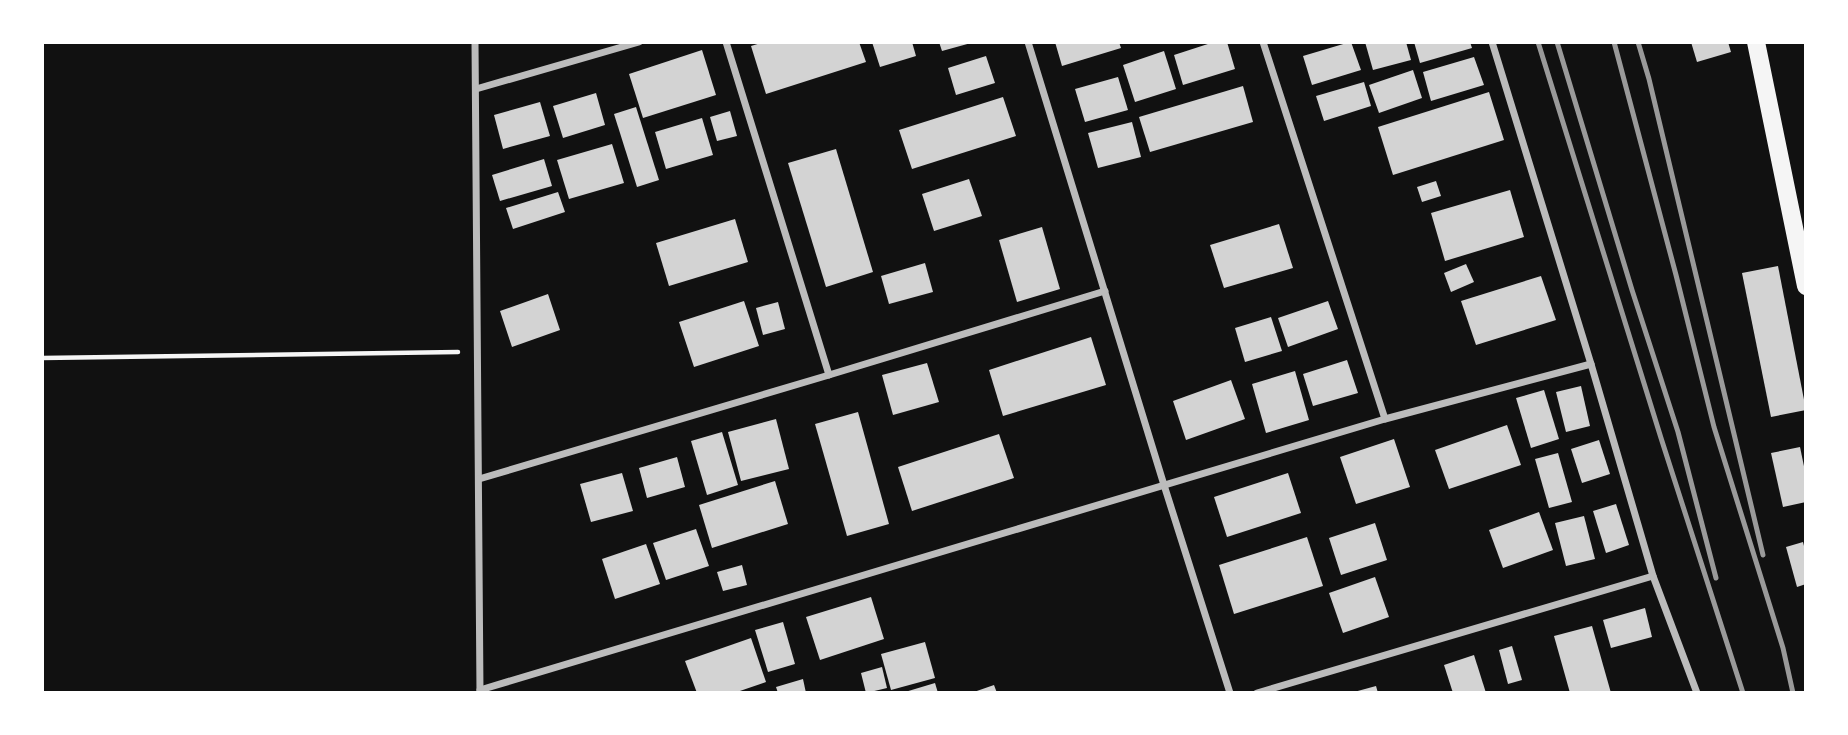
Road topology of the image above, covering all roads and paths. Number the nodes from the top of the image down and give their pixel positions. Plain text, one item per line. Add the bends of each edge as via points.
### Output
1 (475, 42) edge
2 (639, 42) edge
3 (726, 42) edge
4 (1028, 42) edge
5 (1263, 42) edge
6 (1492, 42) edge
7 (1756, 42) edge
8 (476, 89) junction
9 (1806, 286) edge
10 (1105, 291) junction
11 (477, 351) junction
12 (42, 358) edge
13 (1591, 364) junction
14 (829, 375) junction
15 (1385, 419) junction
16 (479, 479) junction
17 (1164, 485) junction
18 (1653, 576) junction
19 (480, 691) edge
20 (1230, 693) edge
21 (1257, 693) edge
22 (1697, 693) edge

1 - 8 street
2 - 8 street
3 - 14 street
4 - 10 street
5 - 15 street
6 - 13 street
7 - 9 main road
8 - 11 street
10 - 14 street
10 - 17 street
11 - 12 path
11 - 16 street
13 - 15 street
13 - 18 street
14 - 16 street
15 - 17 street
16 - 19 street
17 - 19 street
17 - 20 street
18 - 21 street
18 - 22 street

